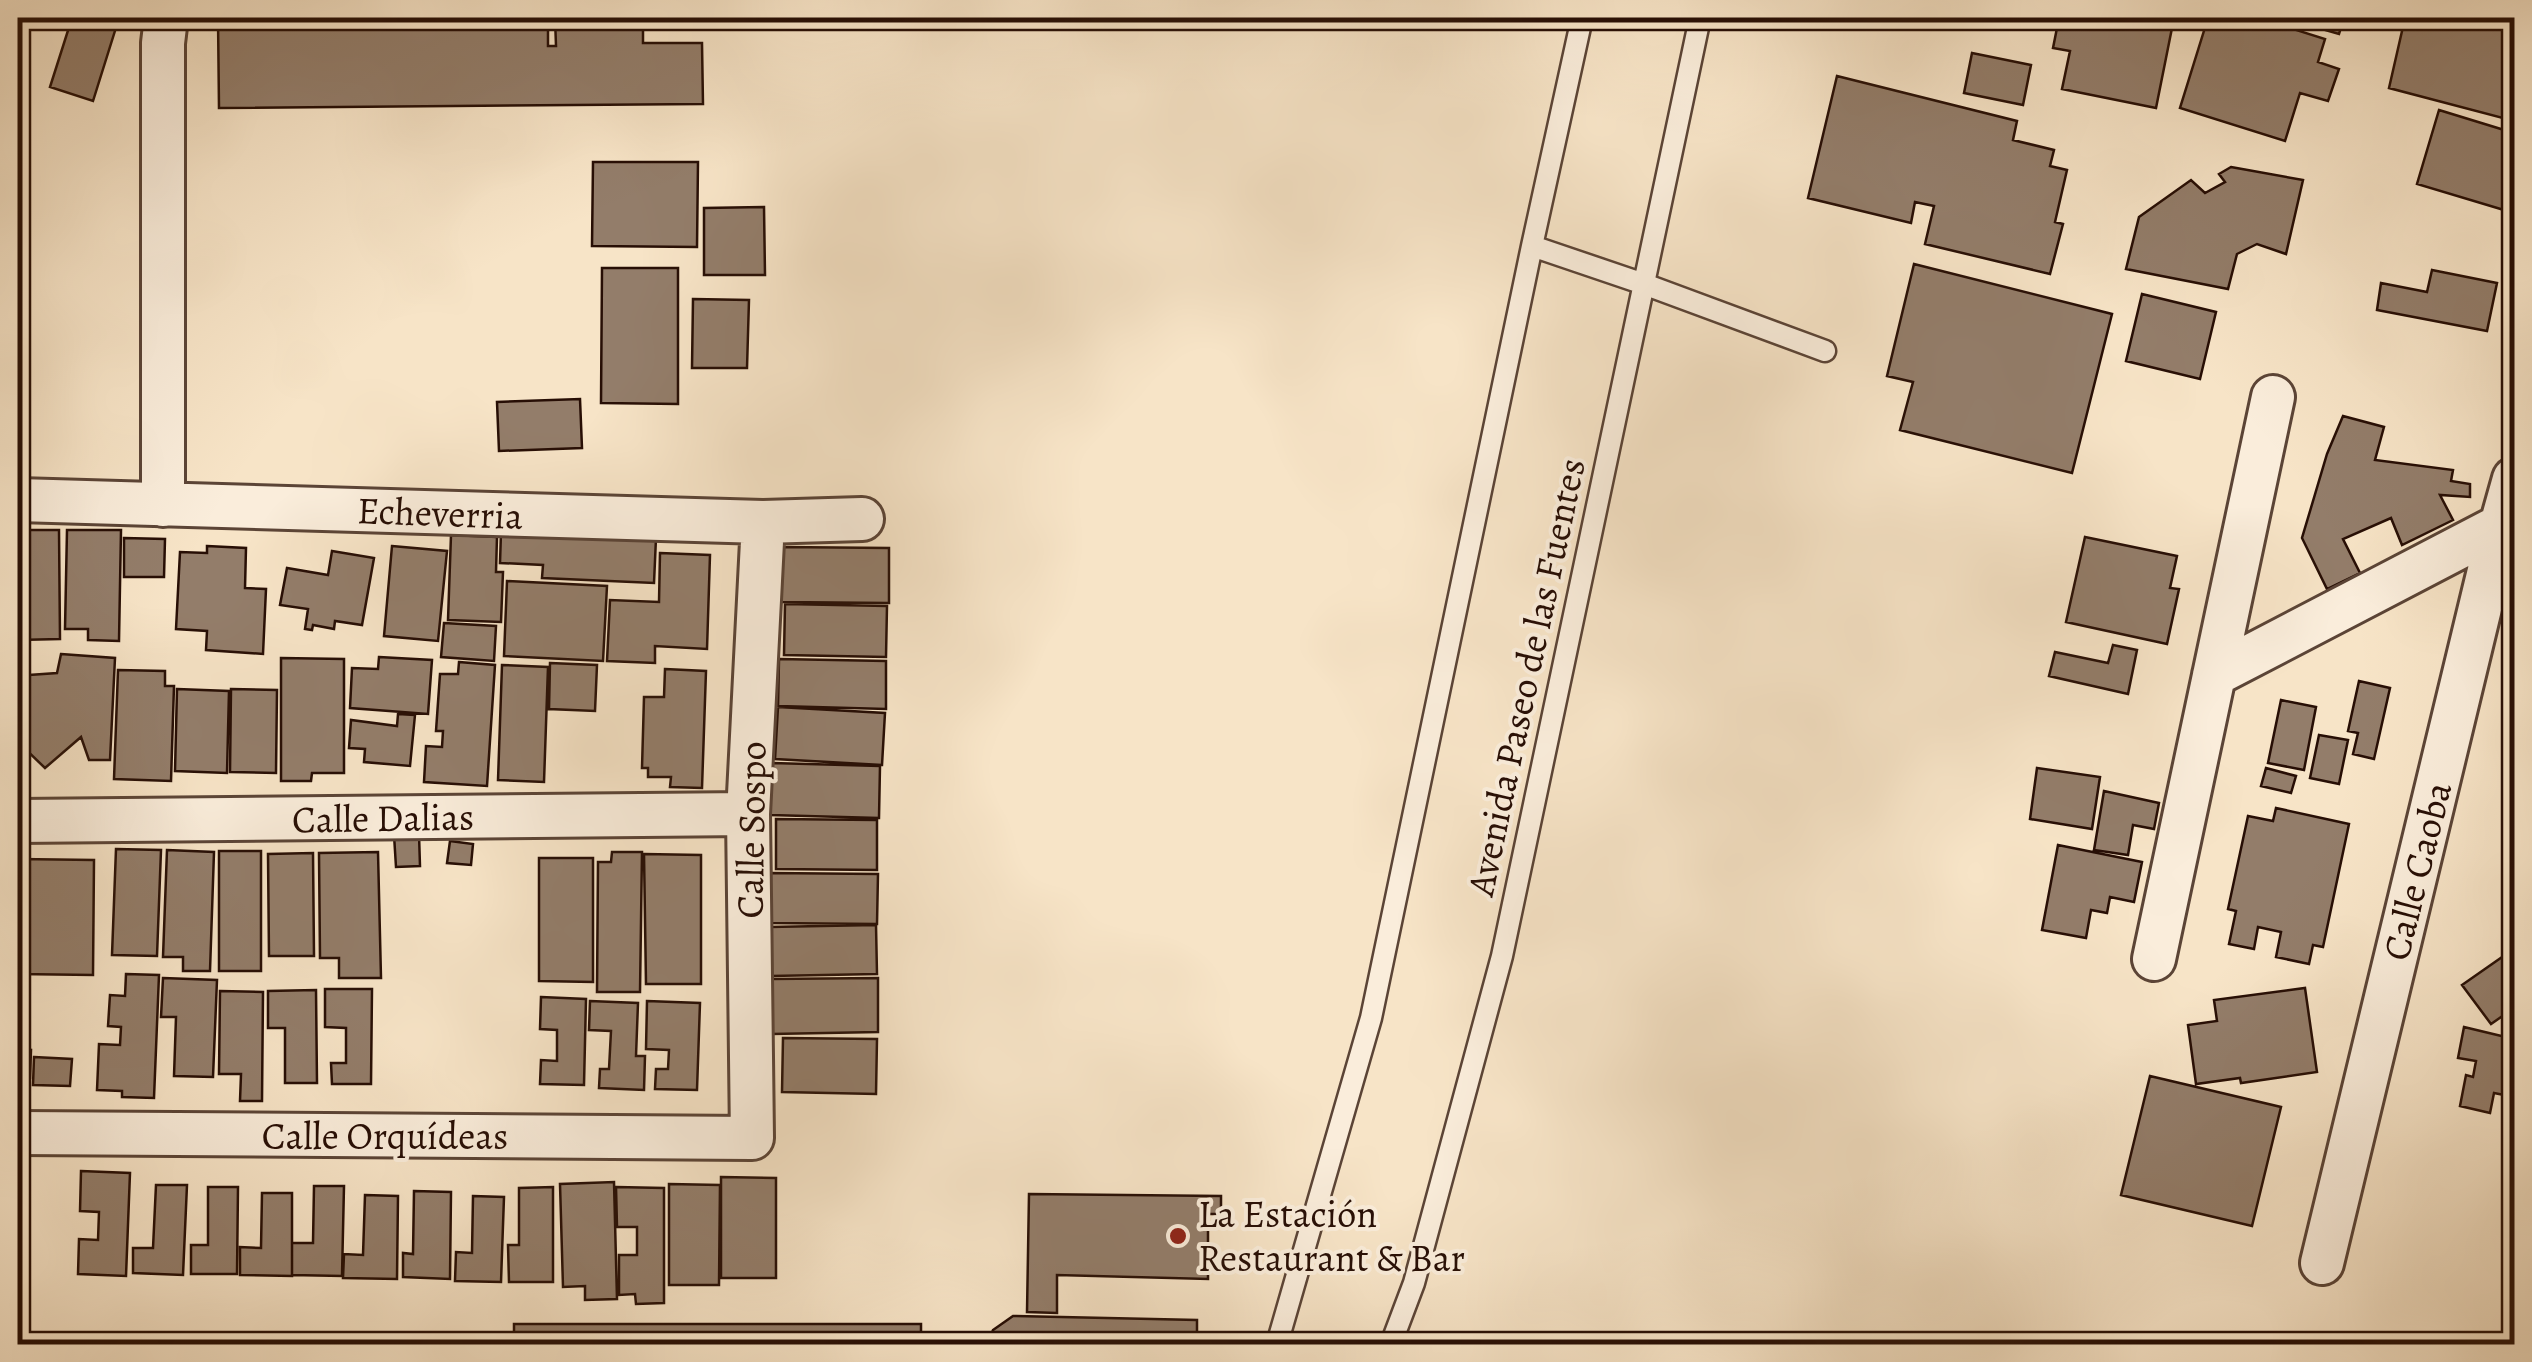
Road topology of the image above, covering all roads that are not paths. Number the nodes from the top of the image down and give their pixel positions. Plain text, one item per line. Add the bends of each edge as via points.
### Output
1 (166, 18) edge
2 (1582, 18) edge
3 (1700, 18) edge
4 (1532, 246) junction
5 (1644, 284) junction
6 (1825, 352) dead end
7 (2273, 398) dead end
8 (2514, 480) edge
9 (18, 500) edge
10 (163, 505) junction
11 (862, 519) dead end
12 (763, 522) junction
13 (2507, 528) edge
14 (2214, 675) junction
15 (748, 814) junction
16 (18, 821) edge
17 (2154, 959) dead end
18 (18, 1134) edge
19 (752, 1138) joint
20 (2322, 1263) dead end
21 (1276, 1344) edge
22 (1390, 1344) edge

1 - 10 street
2 - 4 lane
3 - 5 lane, Avenida Paseo de las Fuentes
4 - 5 lane
4 - 21 lane via 1370,1018
5 - 6 lane
5 - 22 lane, Avenida Paseo de las Fuentes via 1502,956 1414,1283
7 - 14 street
8 - 13 street, Calle Caoba
9 - 10 street, Echeverria
10 - 12 street, Echeverria
11 - 12 street, Echeverria
12 - 15 street, Calle Sospo
13 - 14 street
13 - 20 street, Calle Caoba
14 - 17 street
15 - 16 street, Calle Dalias
15 - 19 street, Calle Sospo
18 - 19 street, Calle Orquídeas

